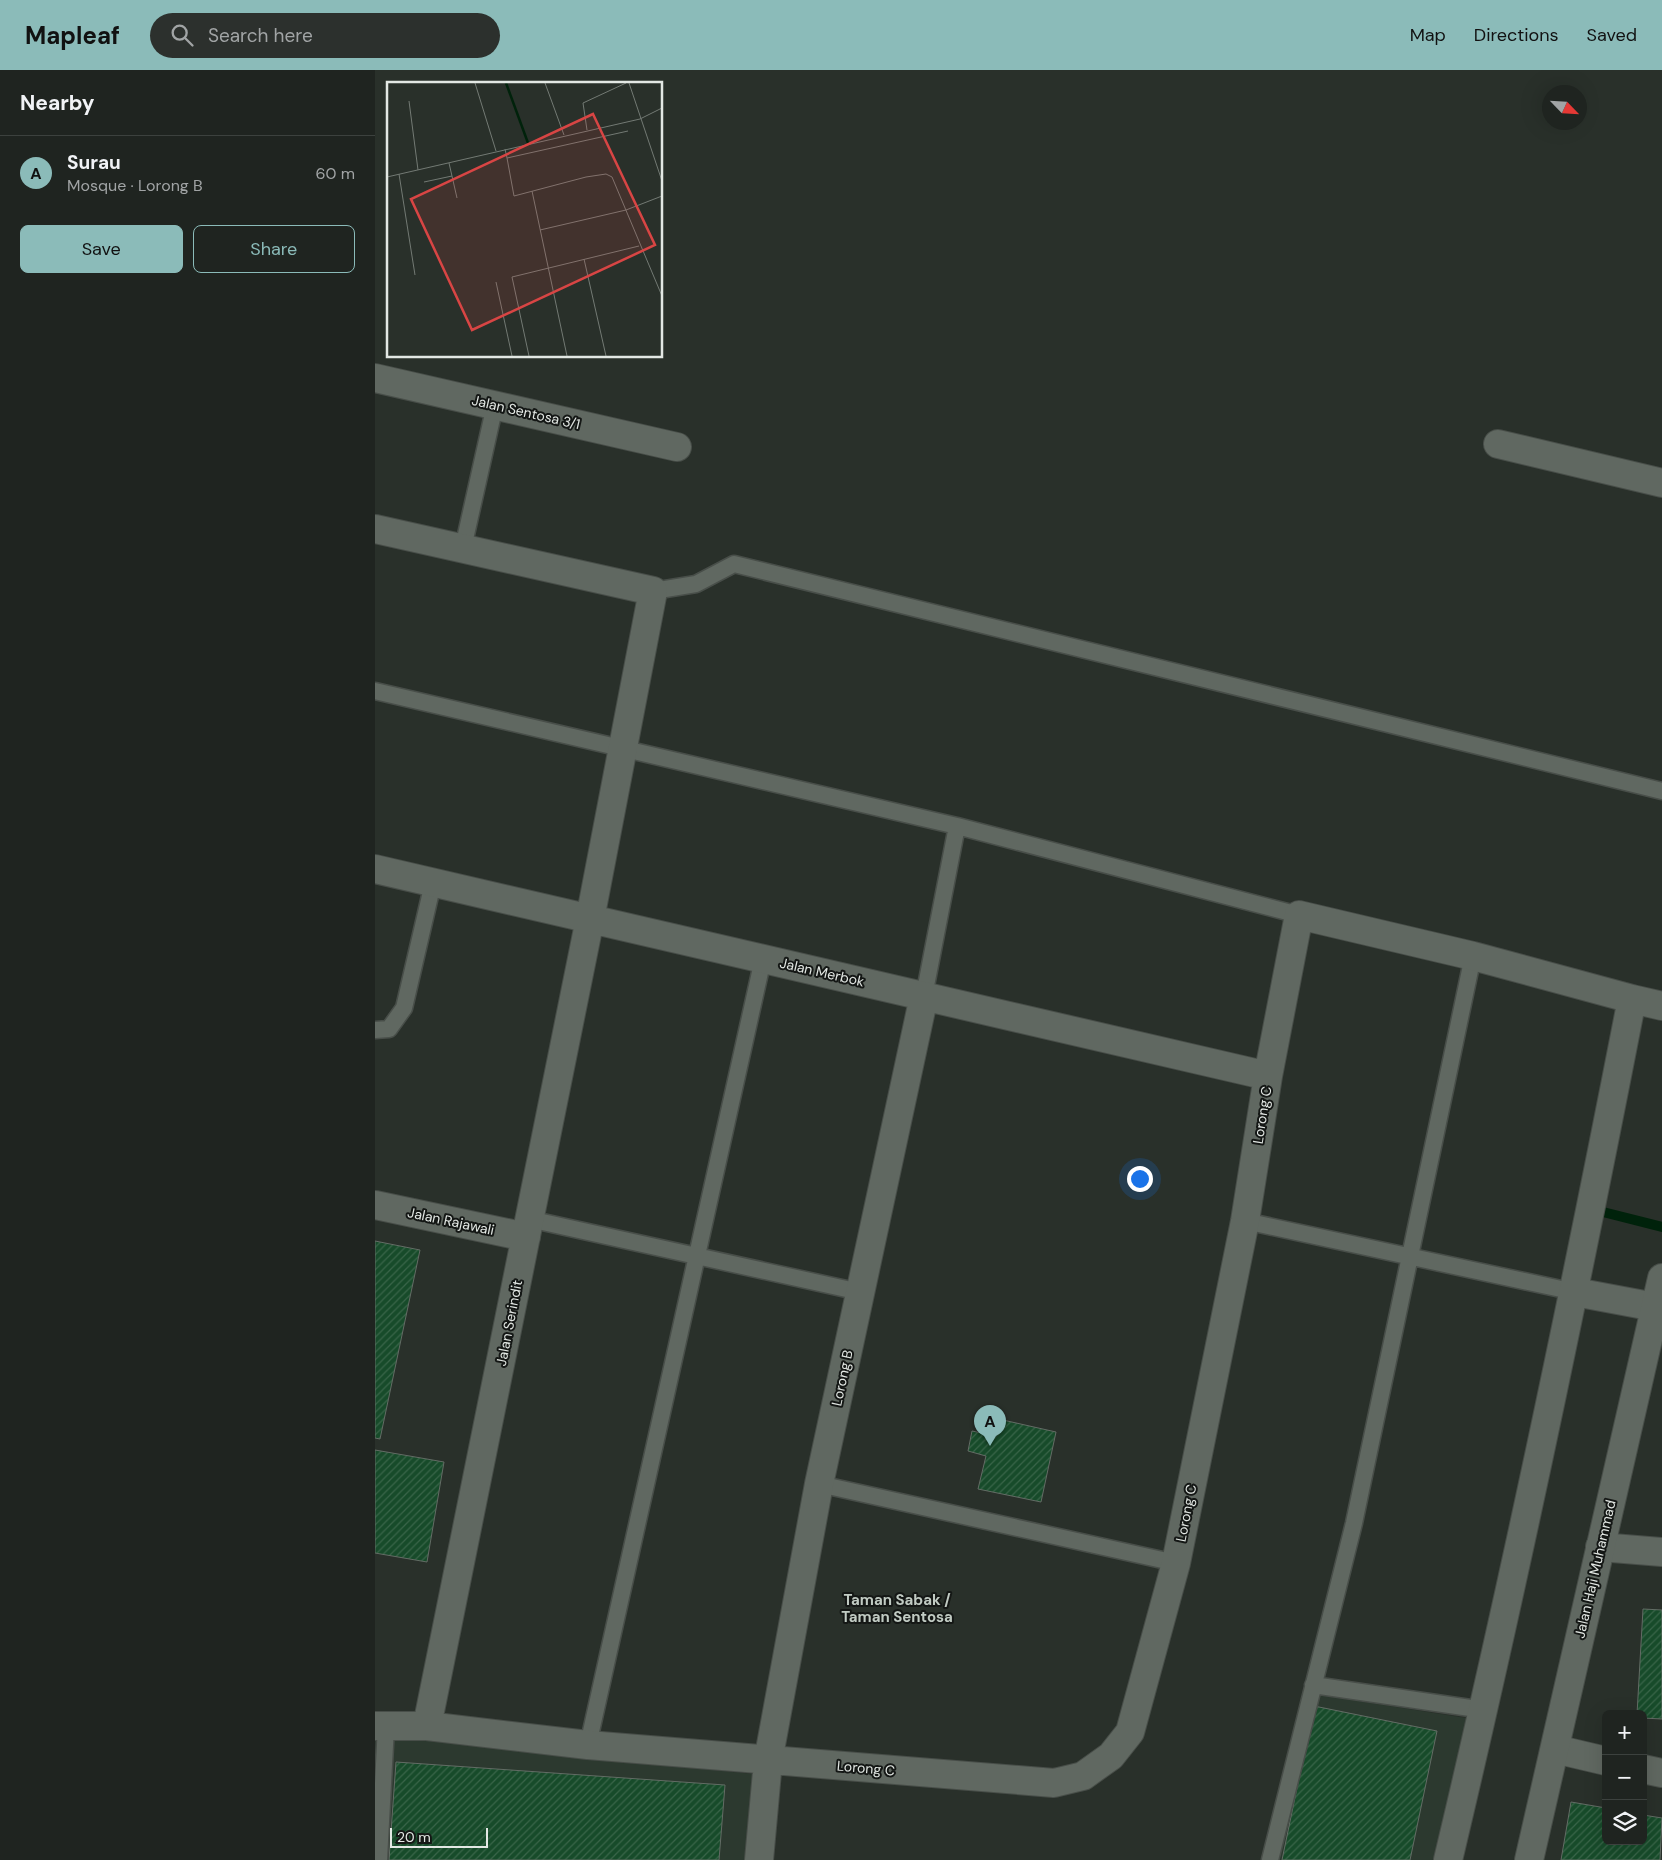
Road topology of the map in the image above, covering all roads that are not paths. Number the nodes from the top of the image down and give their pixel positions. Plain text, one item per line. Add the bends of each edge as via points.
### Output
1 (375, 378) edge
2 (495, 405) junction
3 (1498, 444) dead end
4 (677, 447) dead end
5 (1662, 483) edge
6 (375, 528) edge
7 (463, 548) junction
8 (653, 591) junction
9 (375, 691) edge
10 (623, 749) junction
11 (1662, 791) edge
12 (957, 826) junction
13 (375, 869) edge
14 (433, 883) junction
15 (1299, 915) junction
16 (590, 919) junction
17 (1473, 956) junction
18 (763, 959) junction
19 (924, 996) junction
20 (1632, 998) junction
21 (1662, 1006) edge
22 (375, 1030) edge
23 (1268, 1076) junction
24 (375, 1205) edge
25 (1245, 1221) junction
26 (528, 1228) junction
27 (697, 1256) junction
28 (1410, 1256) junction
29 (1662, 1278) edge
30 (860, 1292) junction
31 (1575, 1292) junction
32 (1659, 1307) edge
33 (819, 1484) junction
34 (1600, 1547) junction
35 (1662, 1552) edge
36 (1176, 1563) junction
37 (1313, 1686) junction
38 (1484, 1710) junction
39 (381, 1726) edge
40 (427, 1726) junction
41 (588, 1745) junction
42 (1555, 1749) junction
43 (1602, 1760) edge
44 (768, 1761) junction
45 (1647, 1770) edge
46 (1662, 1774) edge
47 (379, 1860) edge
48 (759, 1860) edge
49 (1270, 1860) edge
50 (1448, 1860) edge
51 (1529, 1860) edge

1 - 2 street, Jalan Sentosa 3/1
2 - 4 street, Jalan Sentosa 3/1
2 - 7 lane
3 - 5 street
6 - 7 street
7 - 8 street
8 - 10 street, Jalan Serindit
8 - 11 lane via 696,584 734,564
9 - 10 lane
10 - 12 lane
10 - 16 street, Jalan Serindit
12 - 15 lane
12 - 19 lane
13 - 14 street, Jalan Merbok
14 - 16 street, Jalan Merbok
14 - 22 lane via 404,1008 389,1029
15 - 17 street
15 - 23 street, Lorong C
16 - 18 street, Jalan Merbok
16 - 26 street, Jalan Serindit
17 - 20 street
17 - 28 lane
18 - 19 street, Jalan Merbok
18 - 27 lane
19 - 23 street, Jalan Merbok
19 - 30 street, Lorong B
20 - 21 street
20 - 31 street
23 - 25 street, Lorong C
24 - 26 street, Jalan Rajawali
25 - 28 lane
25 - 36 street, Lorong C
26 - 27 lane
26 - 40 street, Jalan Serindit
27 - 30 lane
27 - 41 lane
28 - 31 lane
28 - 37 lane via 1354,1523
29 - 32 street, Jalan Haji Muhammad
30 - 33 street, Lorong B
31 - 32 street
31 - 38 street
32 - 34 street, Jalan Haji Muhammad
33 - 36 lane
33 - 44 street, Lorong B
34 - 35 street
34 - 42 street, Jalan Haji Muhammad
36 - 44 street, Lorong C via 1130,1732 1111,1756 1083,1776 1054,1783
37 - 38 lane
37 - 49 lane
38 - 50 street
39 - 40 street, Lorong C
39 - 47 lane
40 - 41 street, Lorong C
41 - 44 street, Lorong C
42 - 43 street
42 - 51 street, Jalan Haji Muhammad
44 - 48 street, Lorong B
45 - 46 street

